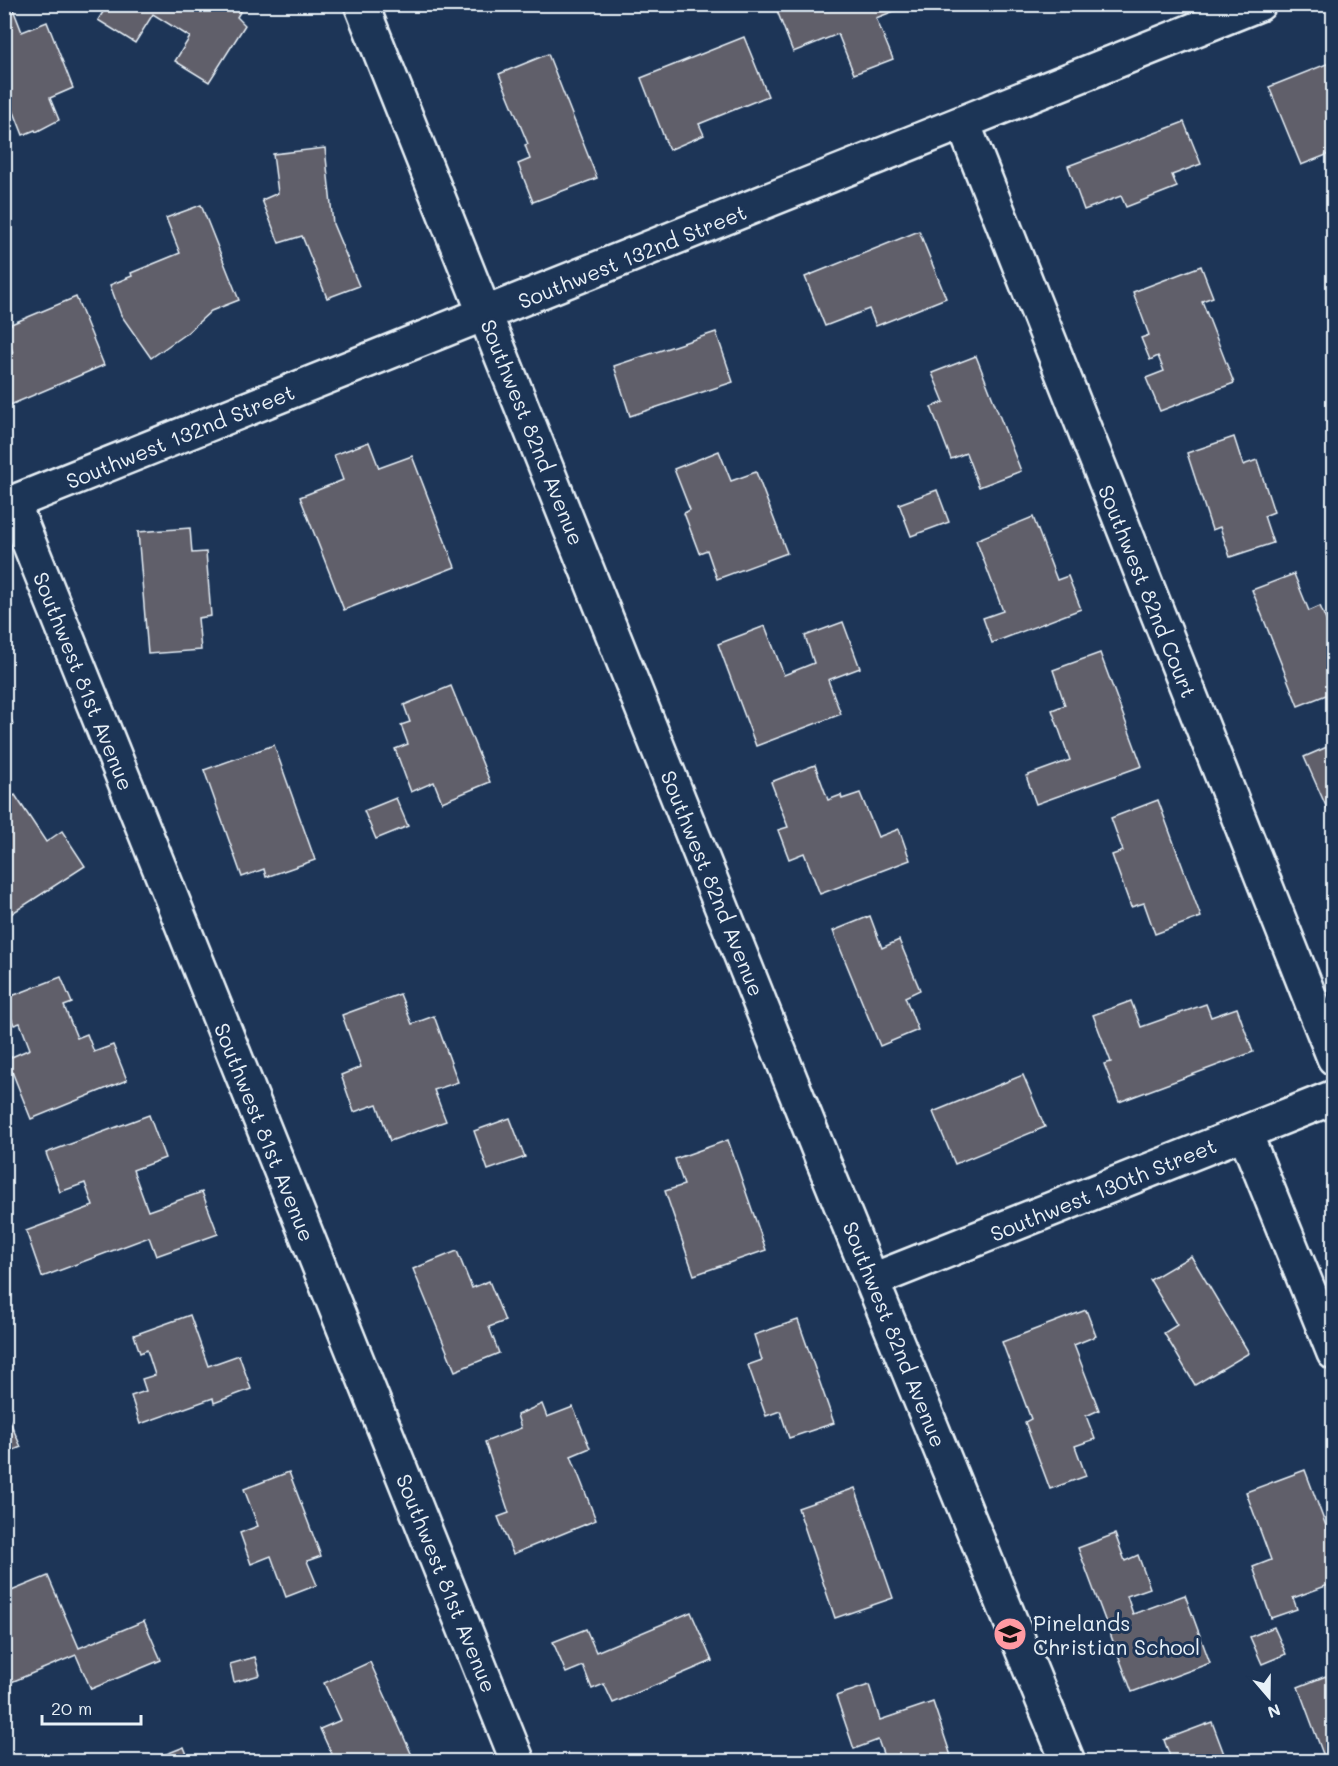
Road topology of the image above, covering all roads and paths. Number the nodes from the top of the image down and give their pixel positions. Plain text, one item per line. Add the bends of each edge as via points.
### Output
1 (361, 4) edge
2 (1258, 4) edge
3 (963, 123) junction
4 (486, 315) junction
5 (9, 505) edge
6 (1334, 1058) edge
7 (1334, 1097) edge
8 (1245, 1133) junction
9 (873, 1280) junction
10 (1334, 1353) edge
11 (518, 1761) edge
12 (1068, 1761) edge

1 - 4 street, Southwest 82nd Avenue
2 - 3 street, Southwest 132nd Street
3 - 4 street, Southwest 132nd Street
3 - 6 street, Southwest 82nd Court
4 - 5 street, Southwest 132nd Street
4 - 9 street, Southwest 82nd Avenue
5 - 11 street, Southwest 81st Avenue
7 - 8 street, Southwest 130th Street
8 - 9 street, Southwest 130th Street
8 - 10 street
9 - 12 street, Southwest 82nd Avenue

